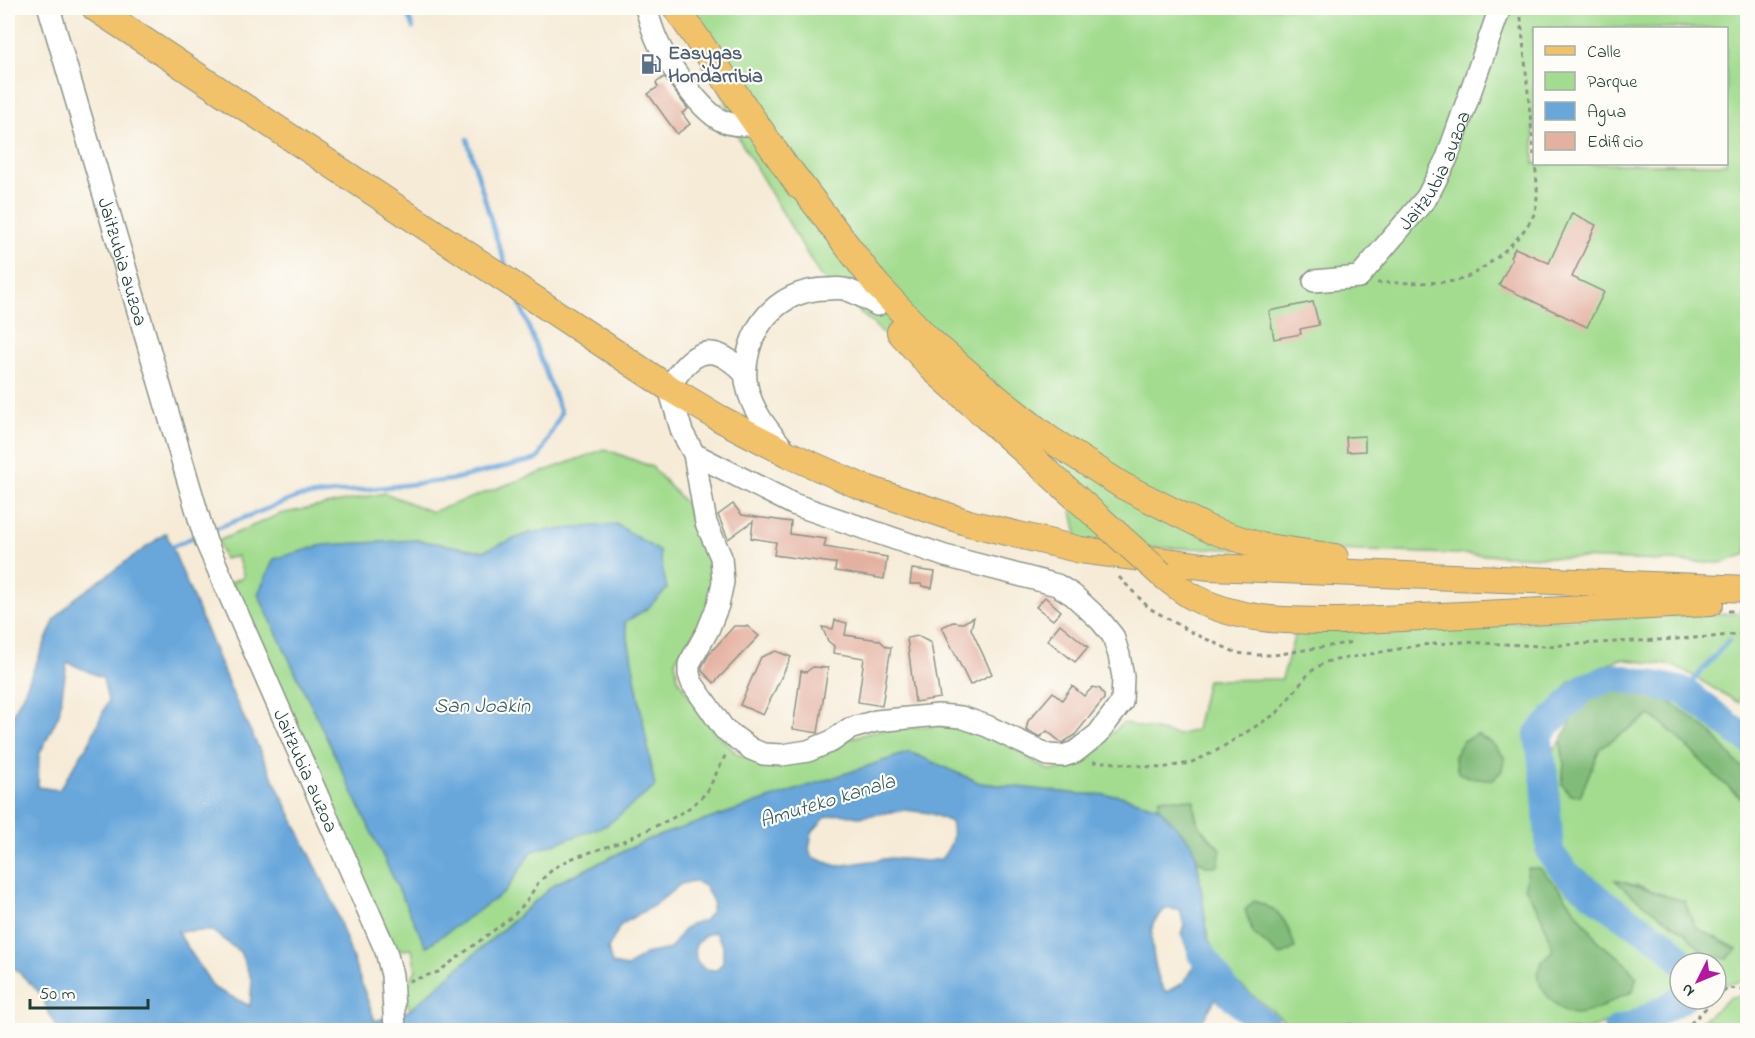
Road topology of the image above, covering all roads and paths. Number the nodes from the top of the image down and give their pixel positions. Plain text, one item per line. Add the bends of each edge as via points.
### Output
1 (49, 8) edge
2 (95, 8) edge
3 (646, 8) edge
4 (676, 8) edge
5 (1500, 8) edge
6 (1520, 8) edge
7 (757, 124) junction
8 (1533, 144) edge
9 (1535, 165) edge
10 (790, 172) junction
11 (1359, 277) junction
12 (1314, 281) dead end
13 (877, 306) junction
14 (745, 374) junction
15 (669, 388) junction
16 (694, 454) junction
17 (788, 454) junction
18 (1410, 564) junction
19 (1331, 572) junction
20 (1748, 573) edge
21 (1748, 589) edge
22 (1748, 601) edge
23 (1748, 633) edge
24 (740, 742) junction
25 (1083, 762) dead end
26 (1728, 988) edge
27 (1748, 990) edge
28 (393, 991) junction
29 (1702, 1011) edge
30 (395, 1030) edge
31 (1684, 1030) edge

1 - 28 street, Jaitzubia auzoa via 206,542 386,951
2 - 15 main road
3 - 7 street via 669,63 705,111 723,122
4 - 7 main road
5 - 11 street, Jaitzubia auzoa via 1447,158 1427,197
6 - 8 path
7 - 10 main road
9 - 11 path via 1534,213 1523,232 1481,270 1457,281 1372,283
10 - 13 main road
10 - 18 main road via 877,285 928,339 1048,438 1123,486 1211,530 1261,546
11 - 12 street
13 - 14 street via 842,289 811,289 785,298 766,314 753,336
13 - 22 main road, bridge via 932,368 1161,574 1194,597 1225,611 1258,619 1340,621
14 - 15 street via 714,353 702,353 680,370
14 - 17 street via 755,410
15 - 16 street via 682,432
15 - 17 main road
16 - 24 street via 706,523 721,557 723,582 708,630 689,664 689,674 724,729
16 - 24 street via 793,504 945,556 1057,585 1080,601 1113,636 1123,677 1122,702 1116,711 1098,734 1063,756 1048,755 961,717 939,715 876,721 849,729 808,751 782,755 763,754
17 - 19 main road via 860,486 969,523 1081,550 1210,567
18 - 19 main road
18 - 20 main road
19 - 21 main road
23 - 25 path via 1564,645 1462,642 1325,662 1310,672 1277,713 1190,764 1161,768
24 - 28 path via 727,752 707,792 692,806 621,842 554,868 513,916 438,972
26 - 27 path
28 - 30 street, Jaitzubia auzoa
29 - 31 path

